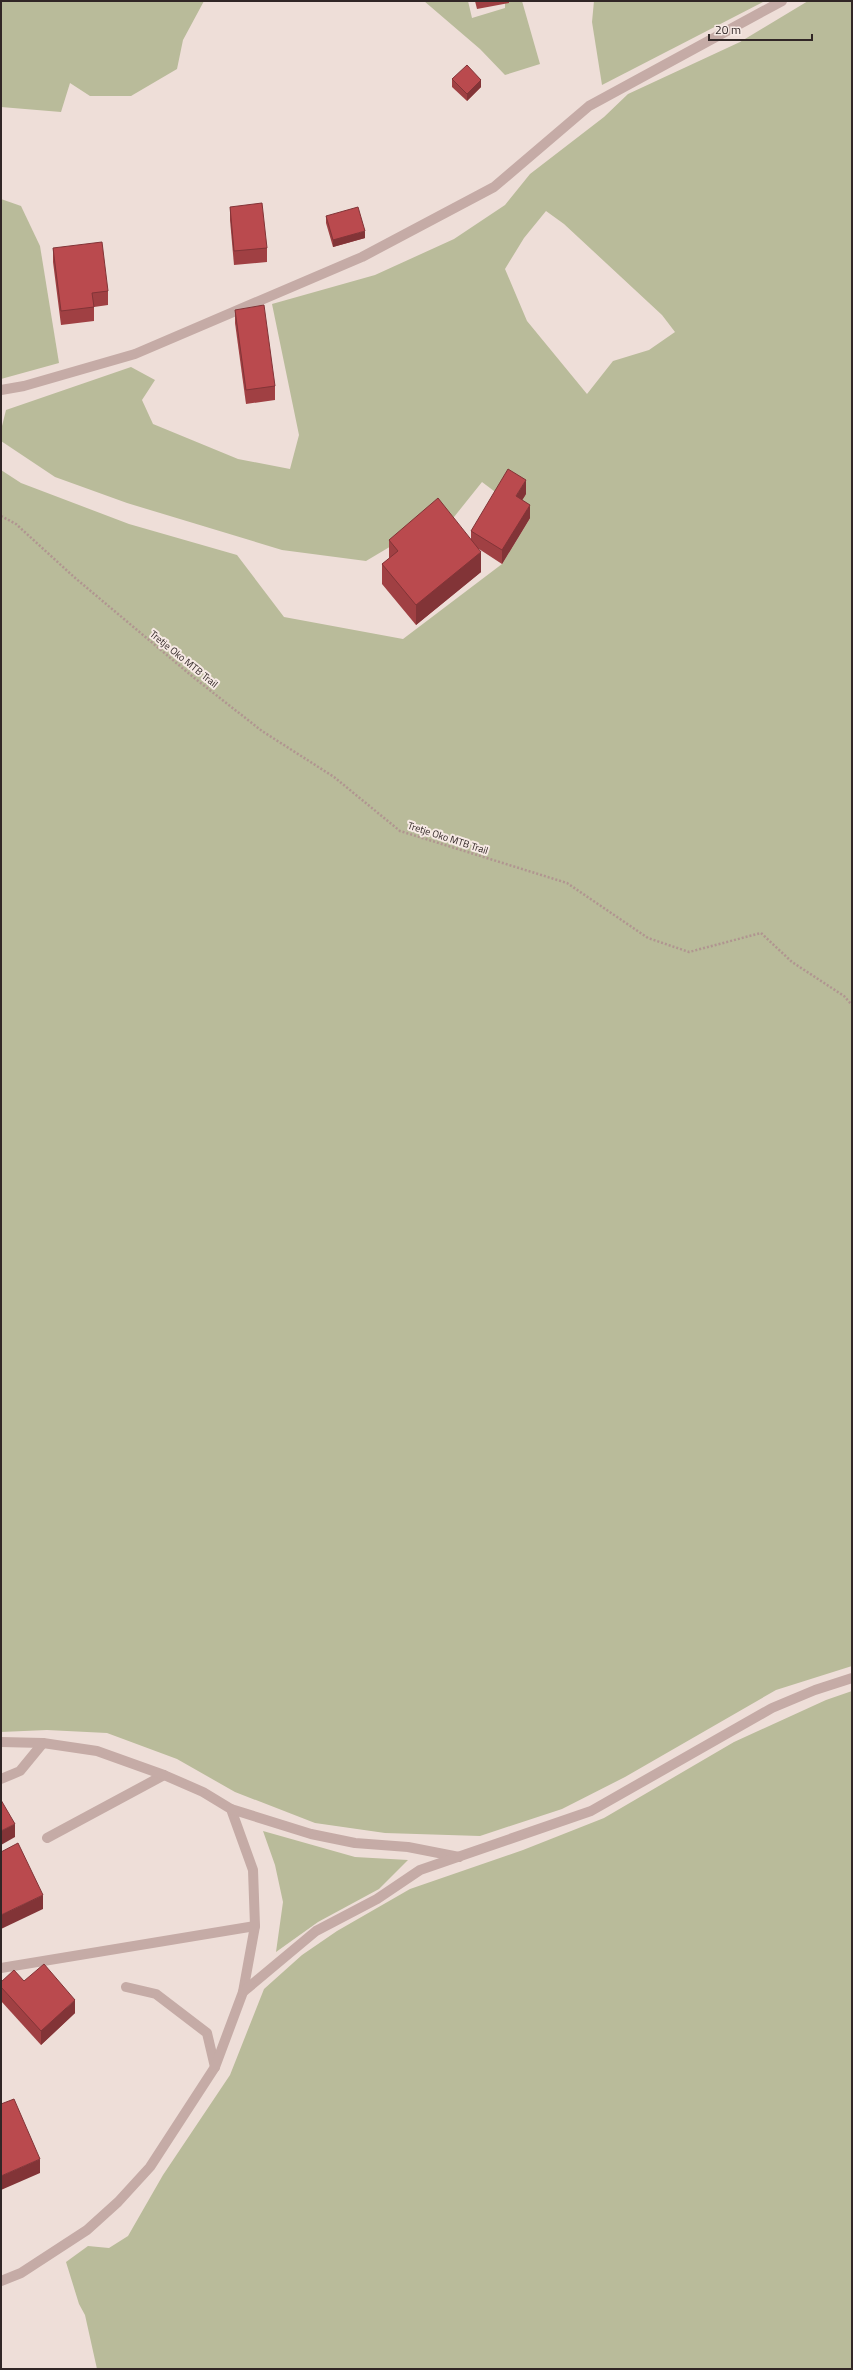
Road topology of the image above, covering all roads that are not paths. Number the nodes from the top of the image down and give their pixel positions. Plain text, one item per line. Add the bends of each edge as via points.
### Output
1 (782, 1) edge
2 (1, 390) edge
3 (852, 1678) edge
4 (1, 1742) edge
5 (43, 1743) junction
6 (164, 1775) junction
7 (1, 1779) edge
8 (231, 1808) junction
9 (47, 1838) dead end
10 (459, 1857) junction
11 (255, 1926) junction
12 (1, 1968) edge
13 (126, 1987) dead end
14 (243, 1992) junction
15 (215, 2067) junction
16 (1, 2281) edge

1 - 2 street via 590,106 494,187 362,257 135,354 24,386
3 - 10 street via 772,1708 591,1811
4 - 5 street
5 - 6 street via 97,1751
5 - 7 street via 20,1771
6 - 8 street
6 - 9 street
8 - 10 street via 310,1834 355,1843 408,1847
8 - 11 street via 253,1870
10 - 14 street via 420,1870 377,1899 316,1931
11 - 12 street
11 - 14 street
13 - 15 street via 156,1994 207,2033
14 - 15 street
15 - 16 street via 150,2167 118,2202 80,2235 21,2273

